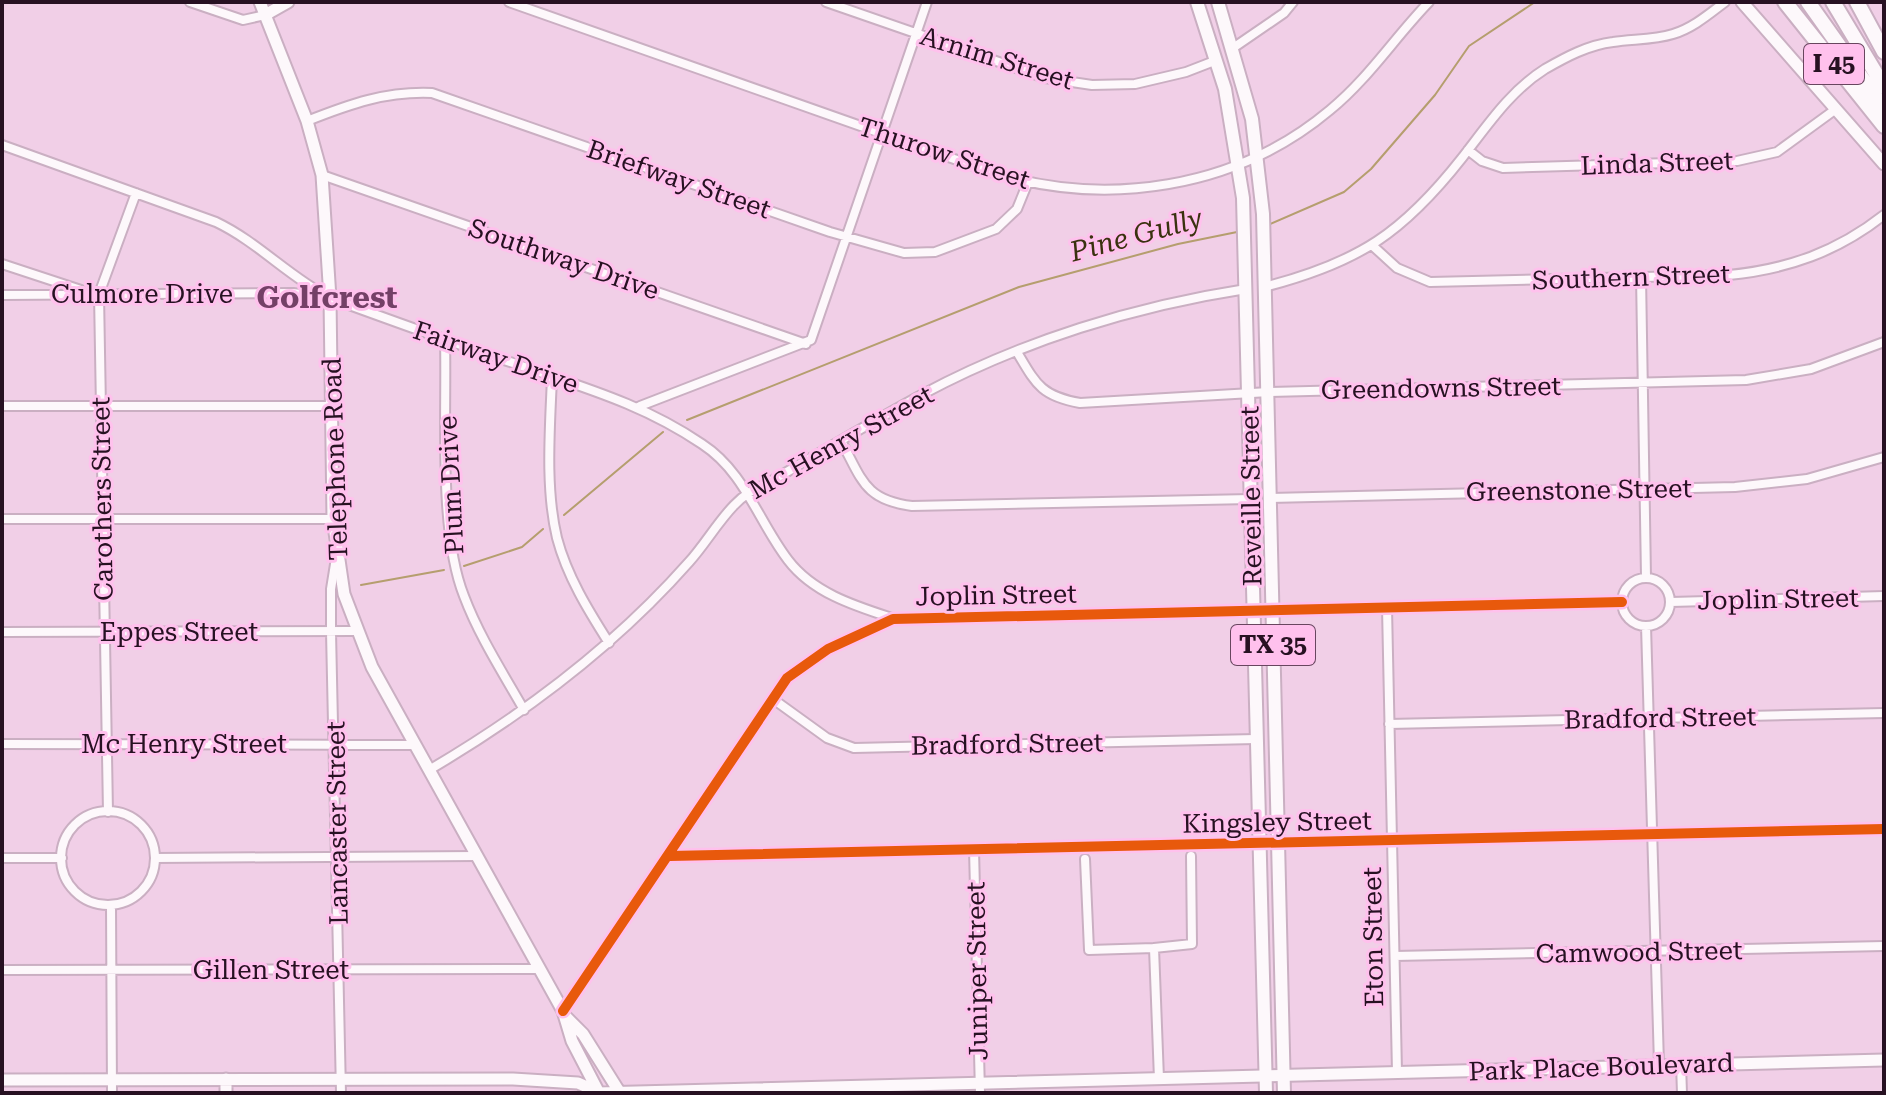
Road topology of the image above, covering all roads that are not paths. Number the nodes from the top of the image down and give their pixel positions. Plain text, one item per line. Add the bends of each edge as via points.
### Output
1 (190, 2) edge
2 (260, 2) edge
3 (288, 2) edge
4 (509, 2) edge
5 (826, 2) edge
6 (927, 2) edge
7 (1197, 2) edge
8 (1218, 2) edge
9 (1293, 2) edge
10 (1429, 2) edge
11 (1725, 2) edge
12 (1742, 2) edge
13 (1774, 2) edge
14 (1785, 2) edge
15 (1808, 2) edge
16 (1833, 2) edge
17 (1857, 2) edge
18 (265, 15) junction
19 (917, 34) junction
20 (1233, 48) junction
21 (1884, 52) edge
22 (1217, 60) junction
23 (1884, 87) edge
24 (1836, 109) junction
25 (1879, 112) edge
26 (307, 121) junction
27 (1884, 126) edge
28 (882, 134) junction
29 (2, 145) edge
30 (1468, 150) junction
31 (1259, 155) junction
32 (1240, 164) junction
33 (1884, 164) edge
34 (322, 175) junction
35 (1028, 182) junction
36 (136, 193) junction
37 (1884, 215) edge
38 (848, 236) junction
39 (1374, 247) junction
40 (2, 264) edge
41 (1641, 276) junction
42 (1268, 286) junction
43 (1246, 289) junction
44 (99, 294) junction
45 (2, 295) edge
46 (330, 298) junction
47 (445, 340) junction
48 (1884, 342) edge
49 (806, 344) junction
50 (1017, 352) junction
51 (552, 377) junction
52 (1644, 383) junction
53 (1269, 392) junction
54 (1248, 393) junction
55 (101, 405) junction
56 (2, 406) edge
57 (331, 406) junction
58 (640, 406) junction
59 (841, 441) junction
60 (1884, 457) edge
61 (1647, 488) junction
62 (747, 490) junction
63 (1270, 498) junction
64 (1251, 499) junction
65 (103, 518) junction
66 (2, 519) edge
67 (333, 519) junction
68 (337, 553) junction
69 (1646, 577) junction
70 (1884, 596) edge
71 (1622, 602) junction
72 (1671, 602) junction
73 (1387, 608) junction
74 (1272, 611) junction
75 (1253, 612) junction
76 (893, 619) junction
77 (1646, 626) junction
78 (356, 631) junction
79 (2, 632) edge
80 (331, 632) junction
81 (105, 633) junction
82 (609, 643) junction
83 (773, 699) junction
84 (524, 710) junction
85 (1884, 713) edge
86 (1651, 718) junction
87 (1389, 724) junction
88 (1256, 739) junction
89 (106, 743) junction
90 (2, 744) edge
91 (336, 745) junction
92 (414, 745) junction
93 (429, 770) junction
94 (108, 812) junction
95 (1884, 829) edge
96 (1654, 835) junction
97 (1393, 842) junction
98 (1280, 844) junction
99 (1259, 845) junction
100 (974, 849) junction
101 (477, 856) junction
102 (670, 856) junction
103 (1191, 856) dead end
104 (338, 857) junction
105 (2, 858) edge
106 (62, 858) junction
107 (155, 858) junction
108 (1085, 859) dead end
109 (111, 905) junction
110 (1884, 946) edge
111 (1154, 948) junction
112 (1656, 951) junction
113 (1395, 956) junction
114 (540, 969) junction
115 (2, 970) edge
116 (111, 970) junction
117 (339, 970) junction
118 (564, 1013) junction
119 (1884, 1060) edge
120 (1659, 1064) junction
121 (1681, 1064) junction
122 (1397, 1072) junction
123 (1284, 1076) junction
124 (1265, 1077) junction
125 (467, 1078) junction
126 (112, 1079) junction
127 (226, 1079) junction
128 (1159, 1079) junction
129 (2, 1080) edge
130 (341, 1080) junction
131 (980, 1088) edge
132 (620, 1092) edge
133 (112, 1093) edge
134 (226, 1093) edge
135 (341, 1093) edge
136 (466, 1093) edge
137 (598, 1093) edge
138 (1266, 1093) edge
139 (1284, 1093) edge
140 (1682, 1093) edge

1 - 18 street via 243,20
2 - 18 main road, Telephone Road
3 - 18 main road
4 - 28 street, Thurow Street
5 - 19 street, Arnim Street
6 - 19 street
7 - 22 main road, Reveille Street / TX 35
8 - 20 main road, Reveille Street / TX 35
9 - 20 street
10 - 31 street, Thurow Street via 1331,110
11 - 30 street via 1674,34 1609,42 1561,60 1506,101
12 - 24 main road
13 - 25 highway
14 - 25 highway, I 45
15 - 25 highway
16 - 23 highway, I 45
17 - 21 highway, I 45
18 - 26 main road, Telephone Road
19 - 22 street, Arnim Street via 1045,78 1092,85 1135,84
19 - 28 street
20 - 31 main road, Reveille Street / TX 35
22 - 32 main road, Reveille Street / TX 35
24 - 30 street, Linda Street via 1777,152 1737,161 1503,168
24 - 33 main road
25 - 27 highway, I 45
26 - 34 main road, Telephone Road
26 - 38 street, Briefway Street via 367,98 402,91 432,93
28 - 35 street, Thurow Street
28 - 38 street
29 - 36 street, Fairway Drive
30 - 39 street via 1424,205
31 - 32 street, Thurow Street
31 - 42 main road, Reveille Street / TX 35
32 - 35 street, Thurow Street via 1192,180 1127,190 1082,191
32 - 43 main road, Reveille Street / TX 35
34 - 46 main road, Telephone Road
34 - 49 street, Southway Drive
35 - 38 street, Briefway Street via 1017,209 1002,225 942,250 904,253
36 - 44 street, Carothers Street
36 - 46 street, Fairway Drive via 237,232 306,286
37 - 41 street, Southern Street via 1825,253 1775,269
38 - 49 street via 814,335
39 - 41 street, Southern Street via 1397,268 1430,282
39 - 42 street via 1317,273
40 - 44 street
41 - 52 street
42 - 53 main road, Reveille Street / TX 35
43 - 50 street, Mc Henry Street via 1121,316
43 - 54 main road, Reveille Street / TX 35
44 - 45 street, Culmore Drive
44 - 46 street, Culmore Drive via 293,293
44 - 55 street, Carothers Street
46 - 47 street, Fairway Drive
46 - 57 main road, Telephone Road
47 - 51 street, Fairway Drive
47 - 84 street, Plum Drive via 454,561 463,596
48 - 52 street, Greendowns Street via 1780,376
49 - 58 street
50 - 54 street, Greendowns Street via 1036,384 1055,398 1080,403
50 - 59 street, Mc Henry Street via 925,393
51 - 58 street, Fairway Drive
51 - 82 street via 552,510 557,538 586,606
52 - 53 street, Greendowns Street
52 - 61 street
53 - 54 street, Greendowns Street
53 - 63 main road, Reveille Street / TX 35
54 - 64 main road, Reveille Street / TX 35
55 - 56 street
55 - 57 street
55 - 65 street, Carothers Street
57 - 67 main road, Telephone Road
58 - 62 street, Fairway Drive via 706,446
59 - 62 street, Mc Henry Street
59 - 64 street via 867,487 885,503
60 - 61 street, Greenstone Street via 1770,484
61 - 63 street, Greenstone Street
61 - 69 street
62 - 76 street, Fairway Drive via 788,561 812,583 847,603
62 - 82 street, Mc Henry Street via 692,559
63 - 74 main road, Reveille Street / TX 35
64 - 75 main road, Reveille Street / TX 35
65 - 66 street
65 - 67 street
65 - 81 street, Carothers Street
67 - 68 main road, Telephone Road
68 - 78 main road, Telephone Road
68 - 80 street, Lancaster Street
69 - 71 street via 1625,589
69 - 72 street via 1668,589
70 - 72 street, Joplin Street
71 - 73 street, Joplin Street
71 - 77 street via 1625,614
72 - 77 street via 1659,623
73 - 74 street, Joplin Street
73 - 87 street, Eton Street
74 - 75 street, Joplin Street
74 - 98 main road, Reveille Street / TX 35
75 - 76 street, Joplin Street
75 - 88 main road, Reveille Street / TX 35
76 - 83 street, Joplin Street via 828,649 787,678
77 - 86 street
78 - 80 street, Eppes Street
78 - 92 main road, Telephone Road
79 - 81 street, Eppes Street
80 - 81 street, Eppes Street
80 - 91 street, Lancaster Street
81 - 89 street, Carothers Street
82 - 84 street, Mc Henry Street
83 - 88 street, Bradford Street via 827,738 854,748
83 - 102 street, Joplin Street
84 - 93 street, Mc Henry Street
85 - 86 street, Bradford Street
86 - 87 street, Bradford Street
86 - 96 street
87 - 97 street, Eton Street
88 - 99 main road, Reveille Street / TX 35
89 - 90 street, Mc Henry Street
89 - 91 street, Mc Henry Street
89 - 94 street, Carothers Street
91 - 92 street, Mc Henry Street
91 - 104 street, Lancaster Street
92 - 93 main road, Telephone Road
93 - 101 main road, Telephone Road
94 - 106 street via 91,815 73,828
94 - 107 street via 141,825 153,843
95 - 96 street, Kingsley Street
96 - 97 street, Kingsley Street
96 - 112 street
97 - 98 street, Kingsley Street
97 - 113 street, Eton Street
98 - 99 street, Kingsley Street
98 - 123 main road, Reveille Street / TX 35
99 - 100 street, Kingsley Street
99 - 124 main road, Reveille Street / TX 35
100 - 102 street, Kingsley Street
100 - 131 street, Juniper Street
101 - 104 street
101 - 114 main road, Telephone Road
102 - 118 street, Joplin Street
103 - 111 street via 1192,944
104 - 107 street
104 - 117 street, Lancaster Street
105 - 106 street
106 - 109 street via 76,892
107 - 109 street via 143,890
108 - 111 street via 1089,950
109 - 116 street
110 - 112 street, Camwood Street
111 - 128 street
112 - 113 street, Camwood Street
112 - 120 street
113 - 122 street, Eton Street
114 - 117 street, Gillen Street
114 - 118 main road, Telephone Road
115 - 116 street, Gillen Street
116 - 117 street, Gillen Street
116 - 126 street
117 - 130 street, Lancaster Street
118 - 132 main road, Telephone Road
118 - 137 main road, Telephone Road
119 - 121 main road, Park Place Boulevard
120 - 121 main road, Park Place Boulevard
120 - 122 main road, Park Place Boulevard
121 - 140 street
122 - 123 main road, Park Place Boulevard
123 - 124 main road, Park Place Boulevard
123 - 139 main road, Reveille Street / TX 35
124 - 128 main road, Park Place Boulevard
124 - 138 main road, Reveille Street / TX 35
125 - 130 main road, Park Place Boulevard
125 - 136 main road
125 - 137 main road, Park Place Boulevard via 578,1083
126 - 127 main road, Park Place Boulevard
126 - 129 main road, Park Place Boulevard
126 - 133 street
127 - 130 main road, Park Place Boulevard
127 - 134 main road
128 - 131 main road, Park Place Boulevard
130 - 135 street, Lancaster Street
131 - 132 main road, Park Place Boulevard
132 - 137 main road, Park Place Boulevard

